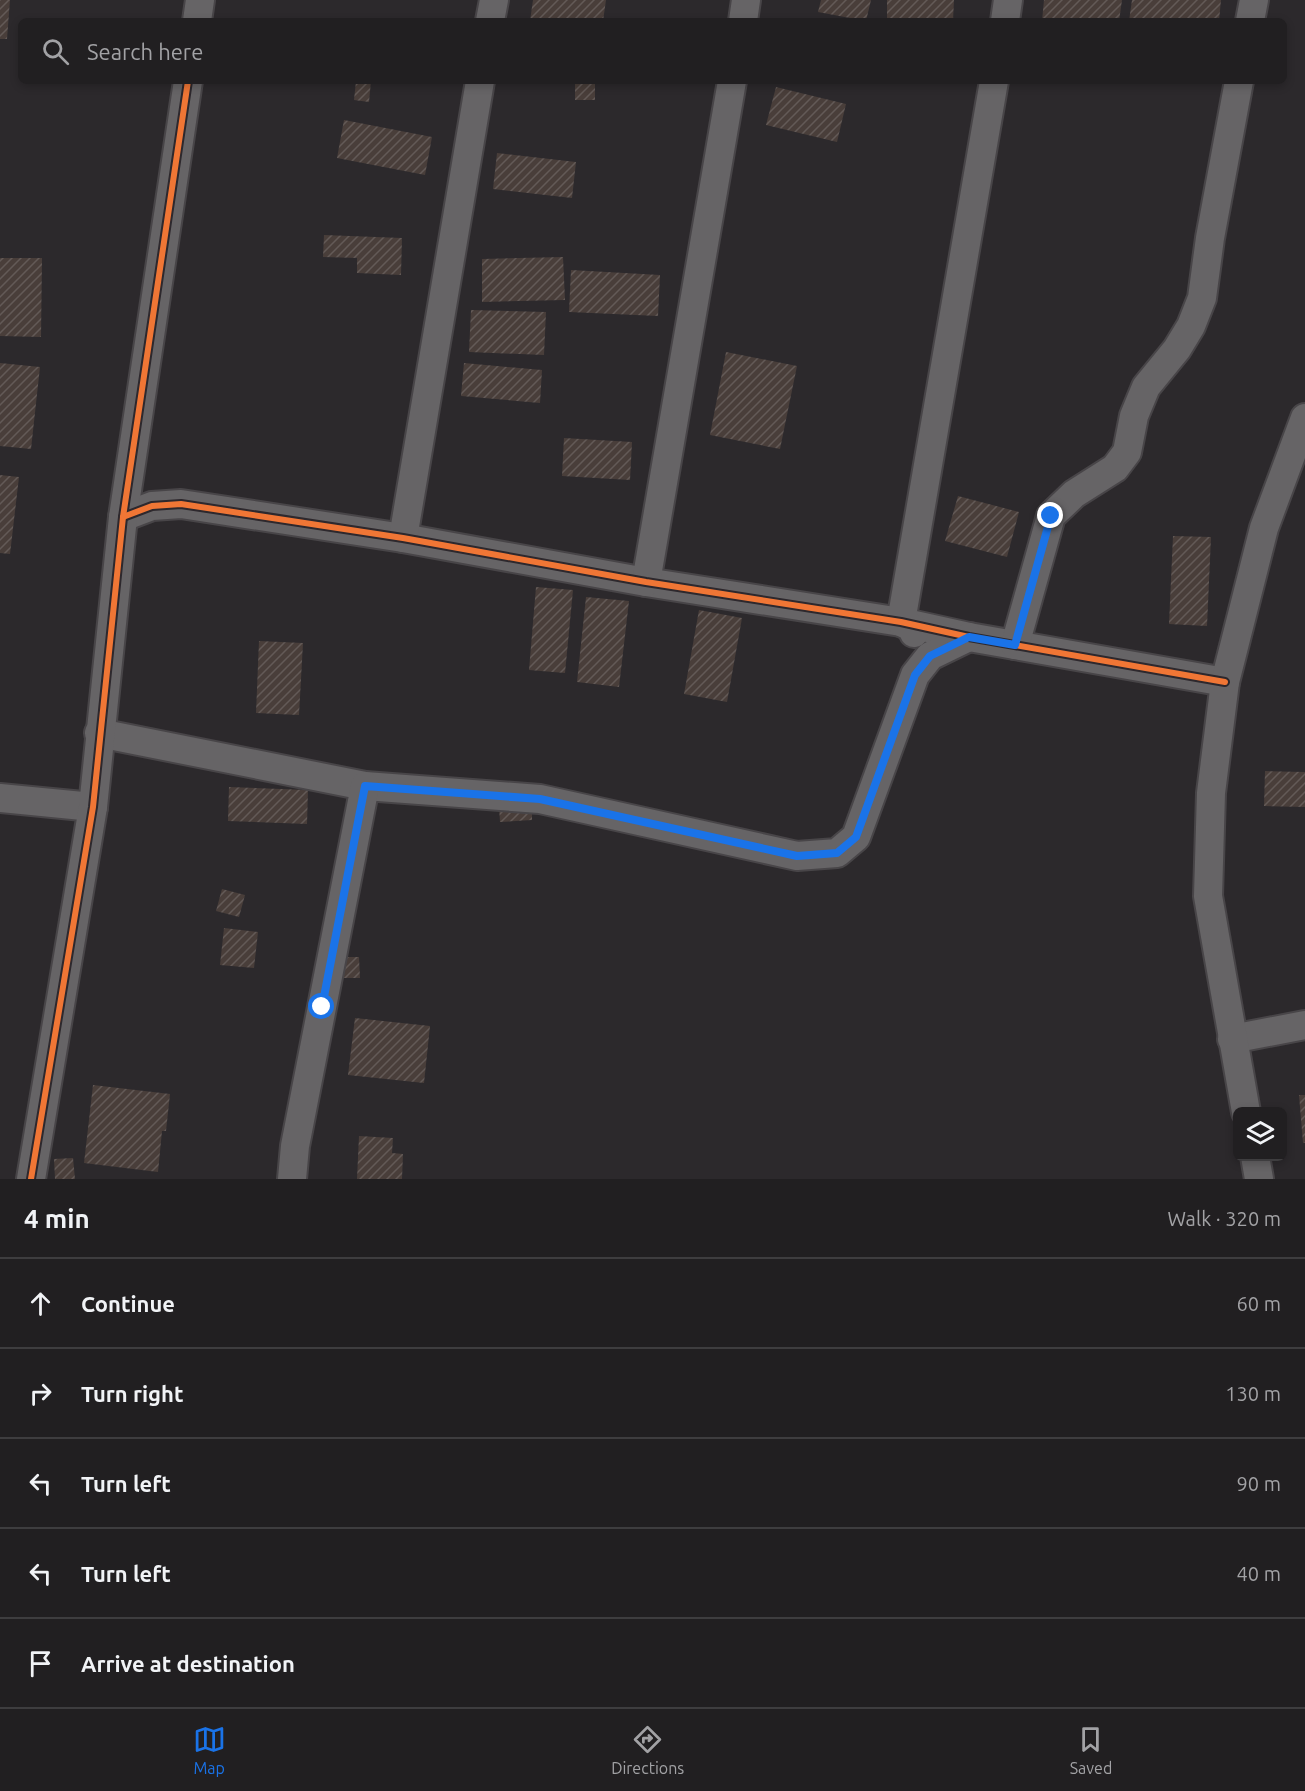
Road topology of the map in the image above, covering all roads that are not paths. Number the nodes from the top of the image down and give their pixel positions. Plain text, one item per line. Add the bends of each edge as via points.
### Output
1 (200, 0) edge
2 (494, 0) edge
3 (746, 0) edge
4 (1008, 0) edge
5 (1254, 0) edge
6 (197, 18) edge
7 (491, 18) edge
8 (743, 18) edge
9 (1005, 18) edge
10 (1251, 18) edge
11 (188, 84) edge
12 (479, 84) edge
13 (731, 84) edge
14 (993, 84) edge
15 (1238, 84) edge
16 (1305, 418) edge
17 (123, 517) junction
18 (403, 538) junction
19 (646, 582) junction
20 (901, 622) junction
21 (969, 637) junction
22 (1015, 645) junction
23 (918, 671) junction
24 (1225, 682) junction
25 (99, 733) junction
26 (365, 786) junction
27 (0, 798) edge
28 (93, 807) junction
29 (1305, 1025) edge
30 (1232, 1039) junction
31 (1245, 1107) edge
32 (1256, 1161) edge
33 (32, 1179) edge
34 (292, 1179) edge
35 (1259, 1179) edge

1 - 6 street
2 - 7 street
3 - 8 street
4 - 9 street
5 - 10 street
11 - 17 street
12 - 18 street
13 - 19 street
14 - 20 street
15 - 22 street via 1209,238 1202,298 1191,326 1146,387 1134,416 1127,452 1115,468 1074,494 1051,516
16 - 24 street via 1263,528
17 - 18 street via 152,506 181,504
17 - 25 street
18 - 19 street
19 - 20 street
20 - 21 street
20 - 23 street via 913,627
21 - 22 street
21 - 23 street via 930,656
22 - 24 street
23 - 26 street via 856,837 837,853 797,856 540,799
24 - 30 street via 1212,793 1208,896
25 - 26 street
25 - 28 street
26 - 34 street
27 - 28 street
28 - 33 street
29 - 30 street
30 - 31 street
32 - 35 street

